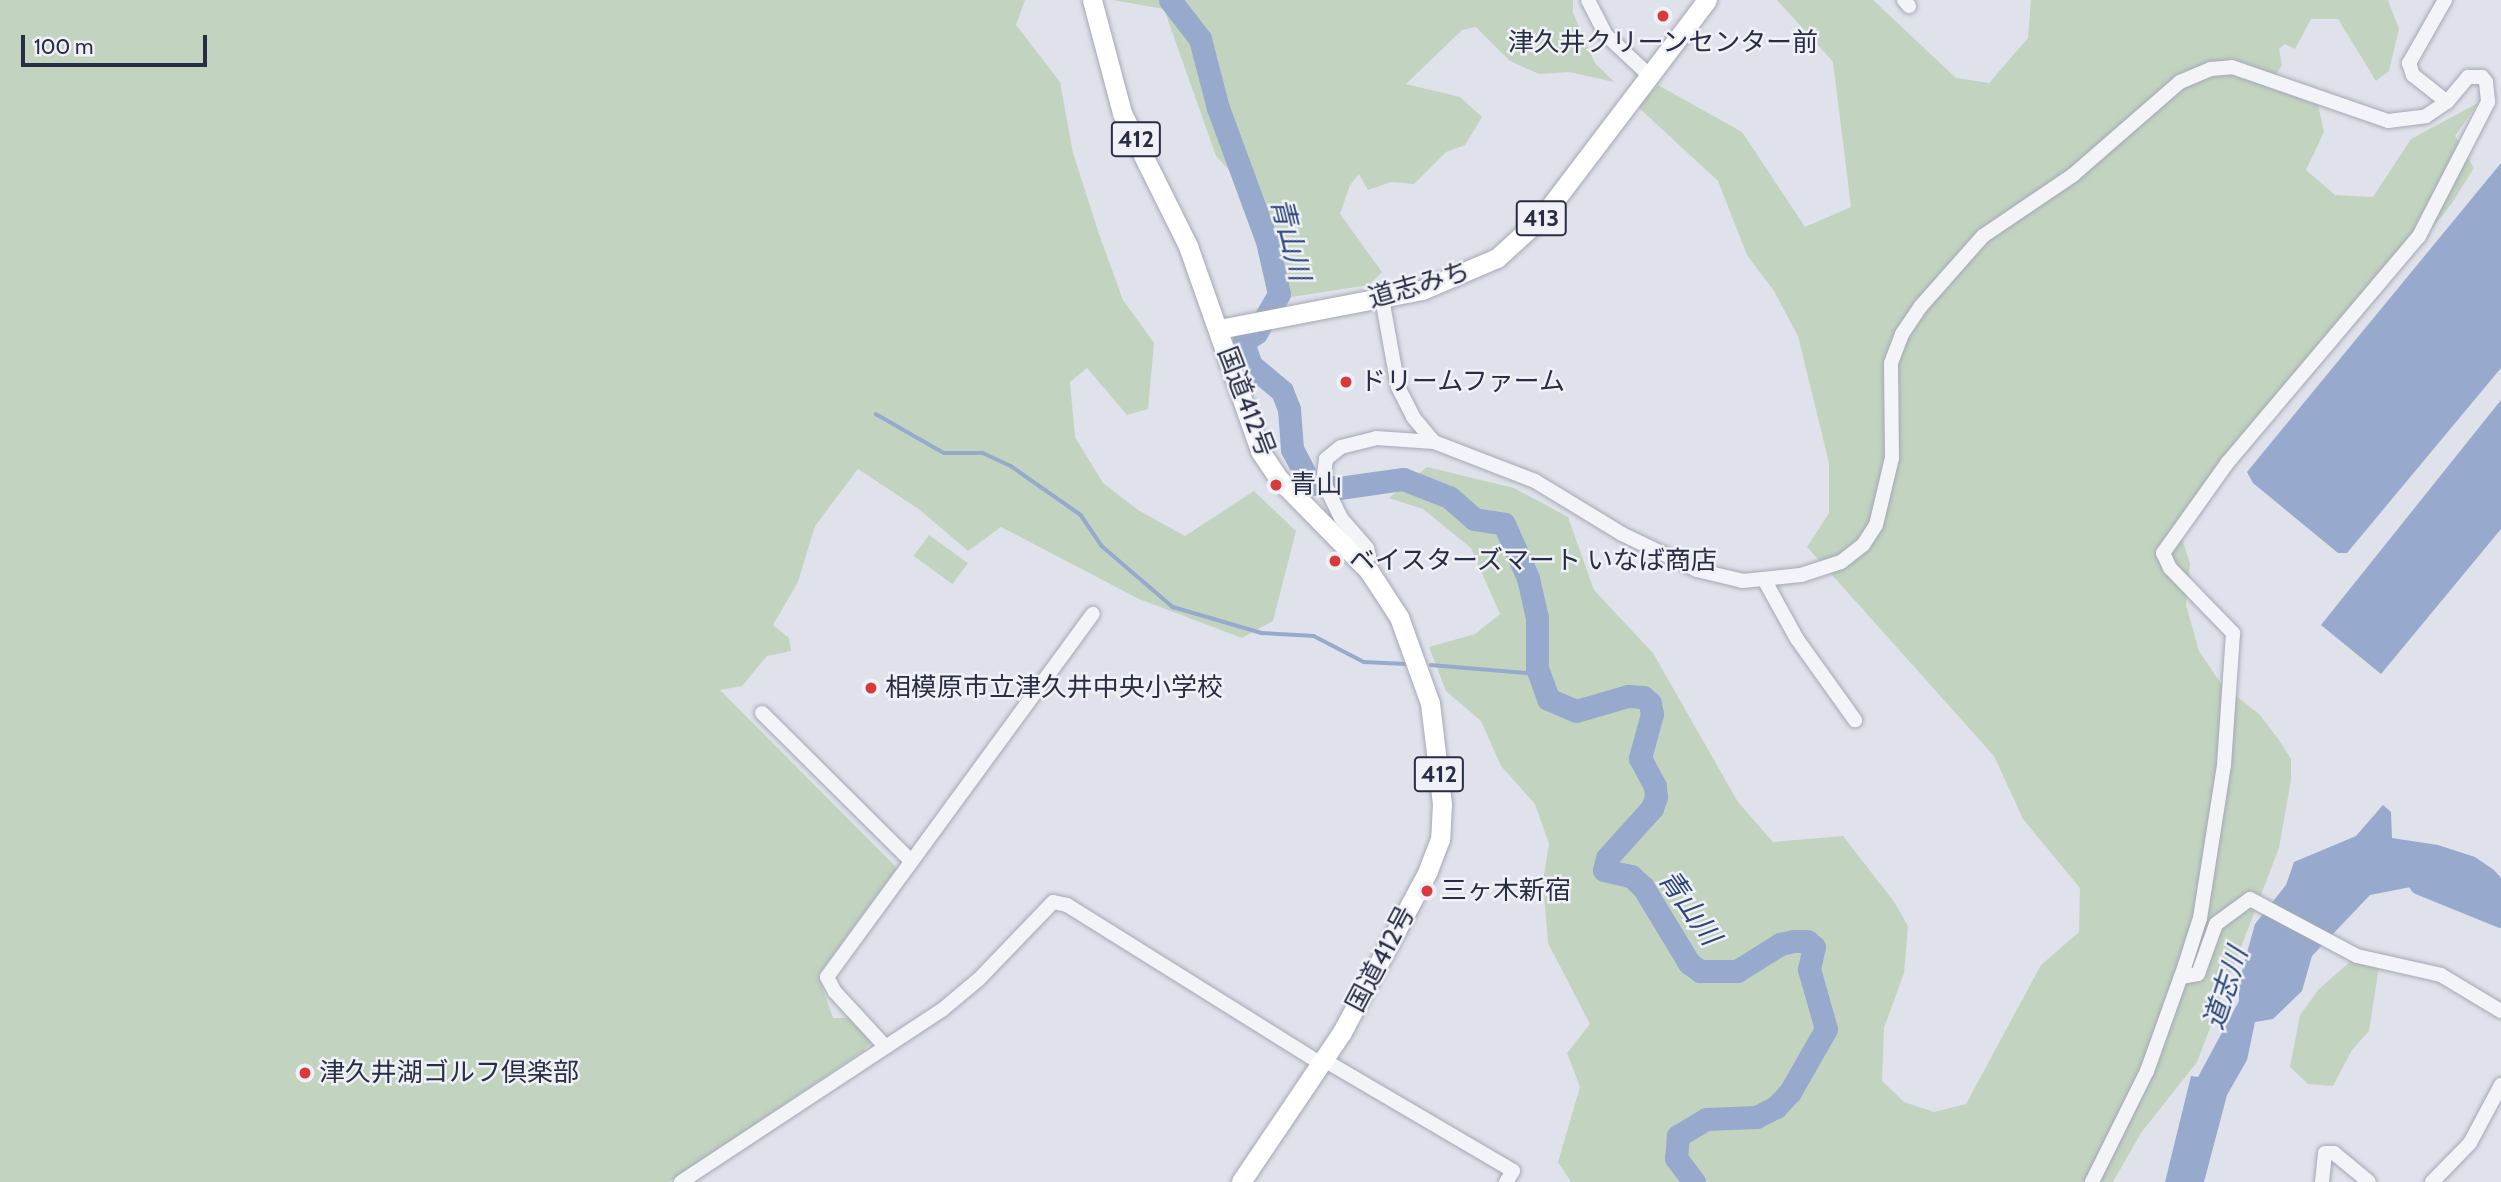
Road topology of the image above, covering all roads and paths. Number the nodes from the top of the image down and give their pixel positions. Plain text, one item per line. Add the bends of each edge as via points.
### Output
1 (1091, 0) edge
2 (1588, 0) edge
3 (1707, 0) edge
4 (2445, 0) edge
5 (1650, 76) junction
6 (2447, 102) junction
7 (1382, 298) junction
8 (1219, 329) junction
9 (1434, 442) junction
10 (1362, 562) junction
11 (1765, 581) junction
12 (1093, 614) dead end
13 (762, 713) dead end
14 (1855, 720) dead end
15 (911, 861) junction
16 (2181, 977) junction
17 (2501, 1011) edge
18 (883, 1044) junction
19 (1322, 1062) junction
20 (2501, 1086) edge
21 (681, 1182) edge
22 (1241, 1182) edge
23 (1506, 1182) edge
24 (2092, 1182) edge
25 (2322, 1182) edge
26 (2369, 1182) edge
27 (2432, 1182) edge

1 - 8 highway, 国道412号 / 412 via 1122,113 1188,246
2 - 5 street via 1605,34
3 - 5 highway, 道志みち / 413
4 - 6 street via 2409,63 2413,75
5 - 7 highway, 道志みち / 413 via 1543,216 1513,246 1460,277
6 - 11 street via 2426,116 2388,121 2232,67 2211,69 2180,82 2080,169 2002,221 1951,268 1895,349 1888,387 1892,458 1876,526 1863,545 1834,566
6 - 16 street via 2475,75 2482,77 2490,91 2419,236 2228,461 2163,553 2170,568 2233,633 2217,814 2200,918
7 - 8 highway, 道志みち / 413
7 - 9 street via 1398,387 1413,417
8 - 10 highway, 国道412号 / 412 via 1260,451 1278,478
9 - 10 street via 1385,438 1347,445 1325,459 1323,481 1335,507 1367,548 1369,556
9 - 11 street via 1552,489 1622,534 1684,564 1725,579
10 - 19 highway, 国道412号 / 412 via 1399,617 1430,703 1441,804 1440,839 1428,872
11 - 14 street via 1797,639
12 - 15 street
13 - 15 street
15 - 18 street via 827,977
16 - 17 street via 2202,970 2207,943 2223,917 2250,899 2357,956 2441,975
16 - 24 street via 2147,1071
18 - 19 street via 942,1010 1054,902 1067,905
18 - 21 street
19 - 22 highway, 国道412号 / 412
19 - 23 street via 1513,1171
20 - 27 street via 2470,1143
25 - 26 street via 2325,1153 2334,1153

